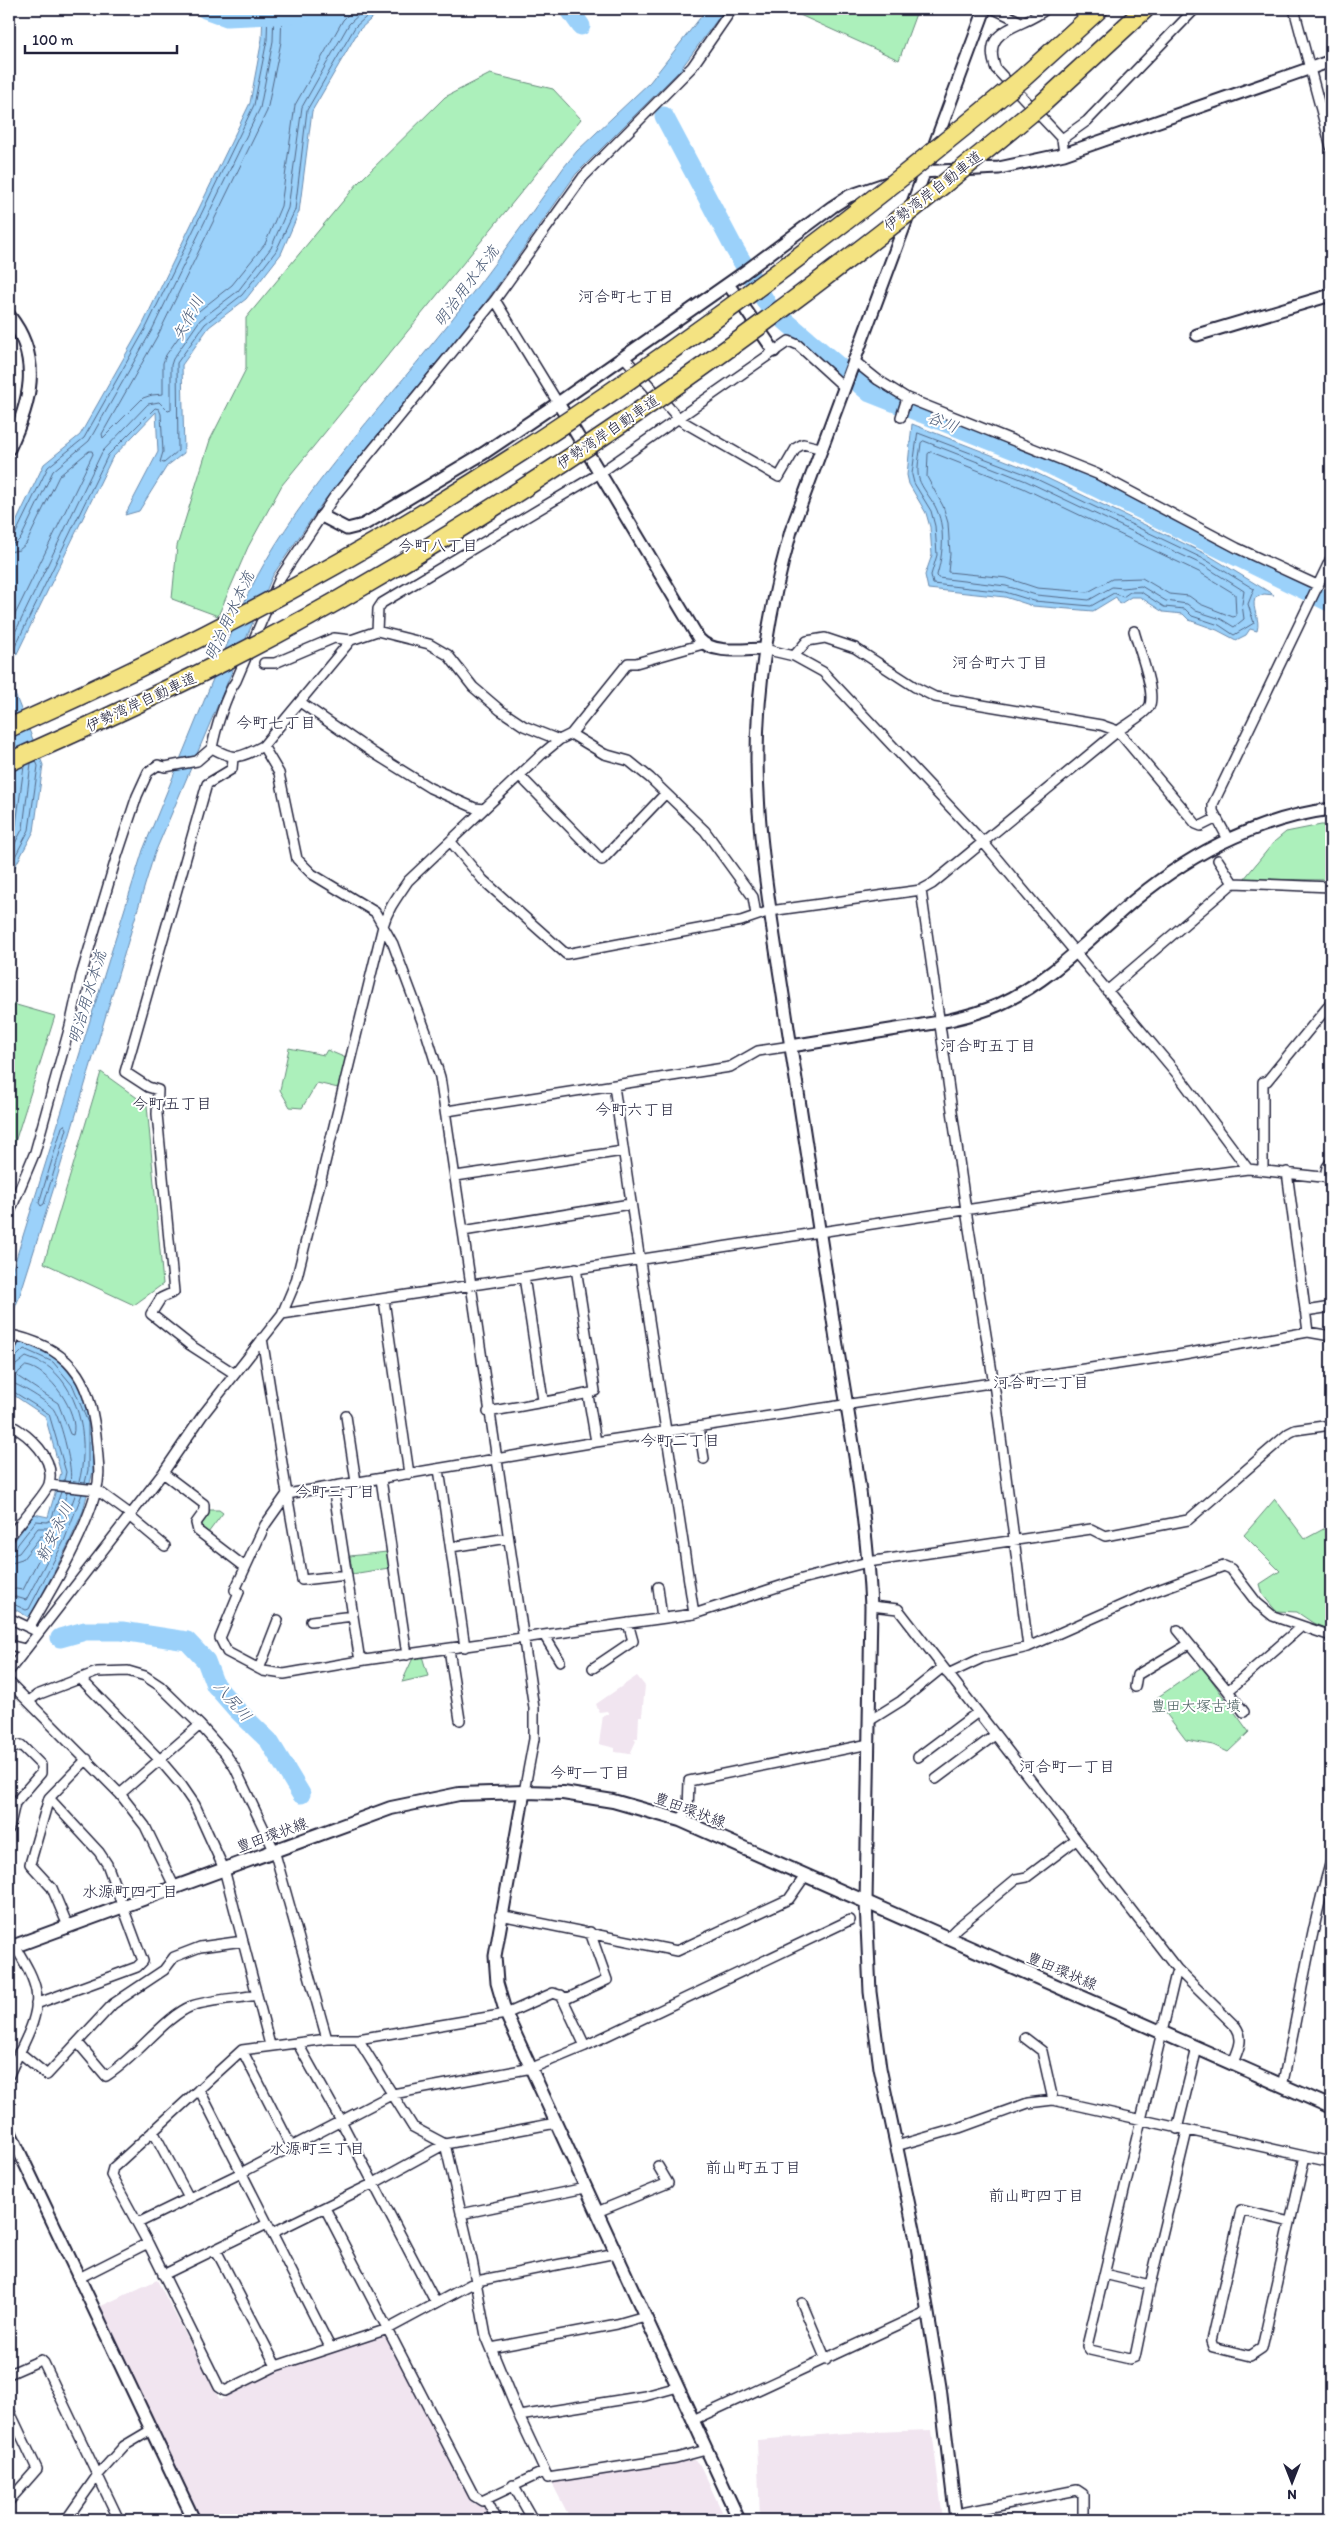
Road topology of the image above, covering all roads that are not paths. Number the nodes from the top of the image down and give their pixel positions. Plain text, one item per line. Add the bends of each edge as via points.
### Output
1 (732, 9) edge
2 (985, 9) edge
3 (994, 9) edge
4 (1046, 9) edge
5 (1087, 9) edge
6 (1099, 9) edge
7 (1145, 9) edge
8 (1195, 9) edge
9 (1294, 9) edge
10 (1021, 22) junction
11 (1331, 61) edge
12 (1308, 68) junction
13 (1023, 78) junction
14 (1062, 139) junction
15 (1331, 147) edge
16 (1064, 154) junction
17 (925, 171) junction
18 (728, 284) junction
19 (1331, 295) edge
20 (496, 300) junction
21 (9, 316) edge
22 (1197, 335) dead end
23 (774, 351) junction
24 (624, 357) junction
25 (853, 361) junction
26 (843, 386) junction
27 (907, 400) junction
28 (558, 402) junction
29 (901, 416) dead end
30 (680, 420) junction
31 (9, 448) edge
32 (820, 448) junction
33 (600, 472) junction
34 (322, 516) junction
35 (1331, 558) edge
36 (1317, 587) junction
37 (377, 631) junction
38 (1134, 631) dead end
39 (351, 640) junction
40 (703, 644) junction
41 (764, 649) junction
42 (794, 656) junction
43 (264, 663) dead end
44 (300, 702) junction
45 (9, 728) edge
46 (1118, 731) junction
47 (571, 734) junction
48 (559, 740) junction
49 (263, 746) junction
50 (212, 748) junction
51 (233, 758) junction
52 (9, 762) edge
53 (520, 776) junction
54 (665, 794) junction
55 (484, 809) junction
56 (1331, 809) edge
57 (1217, 818) junction
58 (1228, 839) junction
59 (451, 842) junction
60 (983, 842) junction
61 (1218, 860) dead end
62 (1233, 883) junction
63 (1331, 887) edge
64 (920, 890) junction
65 (770, 911) junction
66 (756, 915) junction
67 (383, 926) junction
68 (1075, 952) junction
69 (1106, 991) junction
70 (1331, 1003) edge
71 (940, 1022) junction
72 (791, 1046) junction
73 (614, 1086) junction
74 (447, 1112) junction
75 (623, 1151) junction
76 (1331, 1162) edge
77 (1248, 1169) junction
78 (1263, 1170) junction
79 (1287, 1172) junction
80 (456, 1176) junction
81 (1328, 1177) edge
82 (630, 1204) junction
83 (966, 1210) junction
84 (9, 1214) edge
85 (463, 1231) junction
86 (820, 1232) junction
87 (639, 1259) junction
88 (576, 1268) junction
89 (524, 1277) junction
90 (470, 1285) junction
91 (384, 1300) junction
92 (1331, 1307) edge
93 (1305, 1311) junction
94 (282, 1314) junction
95 (1308, 1332) junction
96 (1331, 1336) edge
97 (262, 1338) junction
98 (9, 1350) edge
99 (235, 1374) junction
100 (993, 1383) junction
101 (588, 1395) junction
102 (543, 1400) junction
103 (846, 1404) junction
104 (488, 1412) junction
105 (346, 1416) dead end
106 (9, 1424) edge
107 (1331, 1425) edge
108 (699, 1427) junction
109 (668, 1432) junction
110 (596, 1442) junction
111 (496, 1458) junction
112 (704, 1459) dead end
113 (439, 1469) junction
114 (164, 1473) junction
115 (409, 1474) junction
116 (381, 1478) junction
117 (356, 1482) junction
118 (49, 1485) junction
119 (333, 1486) junction
120 (97, 1490) junction
121 (287, 1494) junction
122 (129, 1515) junction
123 (9, 1537) edge
124 (508, 1538) junction
125 (1014, 1539) junction
126 (165, 1546) dead end
127 (451, 1546) junction
128 (868, 1562) junction
129 (245, 1567) junction
130 (347, 1575) junction
131 (658, 1587) dead end
132 (871, 1606) junction
133 (694, 1614) junction
134 (353, 1616) junction
135 (9, 1618) edge
136 (662, 1618) junction
137 (278, 1620) dead end
138 (311, 1621) dead end
139 (628, 1623) junction
140 (1302, 1626) junction
141 (30, 1628) junction
142 (1178, 1630) dead end
143 (39, 1632) junction
144 (544, 1635) junction
145 (1331, 1636) edge
146 (524, 1638) junction
147 (1189, 1644) junction
148 (9, 1646) edge
149 (464, 1647) junction
150 (1028, 1647) junction
151 (25, 1649) junction
152 (449, 1649) junction
153 (407, 1655) junction
154 (365, 1660) junction
155 (560, 1661) dead end
156 (593, 1668) dead end
157 (259, 1669) junction
158 (9, 1671) edge
159 (946, 1671) junction
160 (80, 1678) junction
161 (9, 1682) edge
162 (1135, 1686) dead end
163 (1228, 1691) junction
164 (30, 1701) junction
165 (978, 1712) junction
166 (1244, 1712) dead end
167 (460, 1720) dead end
168 (870, 1721) junction
169 (200, 1725) junction
170 (995, 1735) junction
171 (869, 1744) junction
172 (9, 1750) edge
173 (918, 1756) dead end
174 (159, 1758) junction
175 (87, 1759) junction
176 (936, 1779) dead end
177 (524, 1792) junction
178 (120, 1794) junction
179 (49, 1798) junction
180 (12, 1802) edge
181 (680, 1820) junction
182 (9, 1829) edge
183 (1076, 1840) junction
184 (274, 1850) junction
185 (1331, 1861) edge
186 (224, 1869) junction
187 (805, 1876) junction
188 (174, 1886) junction
189 (866, 1903) junction
190 (123, 1905) junction
191 (500, 1915) junction
192 (850, 1920) dead end
193 (68, 1926) junction
194 (590, 1932) junction
195 (946, 1939) junction
196 (243, 1941) junction
197 (12, 1947) edge
198 (1177, 1969) junction
199 (257, 1995) junction
200 (561, 1995) junction
201 (36, 2004) junction
202 (506, 2014) junction
203 (1162, 2032) junction
204 (1025, 2038) dead end
205 (327, 2039) junction
206 (358, 2039) junction
207 (78, 2044) junction
208 (298, 2044) junction
209 (270, 2045) junction
210 (585, 2046) junction
211 (1197, 2048) junction
212 (242, 2050) junction
213 (20, 2052) junction
214 (1232, 2065) junction
215 (532, 2068) junction
216 (9, 2075) edge
217 (1282, 2086) junction
218 (199, 2089) junction
219 (393, 2094) junction
220 (1053, 2100) junction
221 (1331, 2107) edge
222 (341, 2120) junction
223 (1142, 2121) junction
224 (556, 2123) junction
225 (1177, 2129) junction
226 (9, 2130) edge
227 (153, 2131) junction
228 (1187, 2131) junction
229 (445, 2144) junction
230 (291, 2146) junction
231 (896, 2146) junction
232 (1306, 2156) junction
233 (1331, 2162) edge
234 (658, 2166) dead end
235 (241, 2173) junction
236 (374, 2183) junction
237 (585, 2188) junction
238 (189, 2198) junction
239 (325, 2208) junction
240 (597, 2212) junction
241 (462, 2214) junction
242 (1290, 2222) junction
243 (138, 2223) junction
244 (267, 2224) junction
245 (272, 2233) junction
246 (148, 2242) junction
247 (216, 2250) junction
248 (616, 2253) junction
249 (1104, 2274) junction
250 (163, 2275) junction
251 (79, 2278) junction
252 (477, 2281) junction
253 (1150, 2285) junction
254 (436, 2303) junction
255 (802, 2303) dead end
256 (928, 2312) junction
257 (645, 2316) junction
258 (388, 2329) junction
259 (330, 2347) junction
260 (491, 2348) junction
261 (826, 2360) junction
262 (276, 2366) junction
263 (9, 2374) edge
264 (678, 2387) junction
265 (9, 2410) edge
266 (519, 2416) junction
267 (693, 2420) junction
268 (13, 2430) edge
269 (151, 2430) junction
270 (706, 2450) junction
271 (543, 2472) junction
272 (97, 2476) junction
273 (514, 2485) junction
274 (486, 2499) junction
275 (9, 2502) edge
276 (956, 2517) edge
277 (66, 2520) edge
278 (119, 2520) edge
279 (194, 2520) edge
280 (497, 2520) edge
281 (533, 2520) edge
282 (739, 2520) edge
283 (1083, 2520) edge

1 - 20 street via 692,66 583,177
2 - 17 street
3 - 10 street
4 - 10 street
5 - 13 highway
6 - 13 highway, 伊勢湾岸自動車道
7 - 52 highway, 伊勢湾岸自動車道, bridge via 1043,103 980,155 773,314 633,416 509,498 365,585 206,671
8 - 14 street via 1087,121
9 - 12 street
10 - 14 street via 998,37 991,57 996,69
11 - 12 street
12 - 15 street
12 - 16 street
13 - 45 highway, 伊勢湾岸自動車道, bridge via 901,178 755,290 532,446 423,514 276,597 117,678
14 - 16 street
16 - 17 street via 999,168
17 - 18 street via 849,196 804,225
17 - 25 street
18 - 23 street
18 - 24 street
19 - 22 street
20 - 28 street
20 - 34 street via 334,497
21 - 31 main road via 25,343 30,365 29,400
23 - 26 street via 789,341 798,345
23 - 30 street
24 - 28 street
24 - 30 street
25 - 26 street
25 - 27 street
26 - 32 street
27 - 29 street
27 - 36 street via 1097,474
28 - 33 street
28 - 34 street via 484,453 363,525 347,528
30 - 32 street via 779,477 796,448 803,444
30 - 33 street
32 - 41 street via 780,569
33 - 37 street via 382,603 378,610
33 - 40 street
34 - 50 street via 280,578 231,688
35 - 36 street
36 - 57 street via 1213,804
37 - 39 street
37 - 48 street via 429,644 448,655 473,687 500,710 524,726
38 - 46 street via 1151,699 1149,707
39 - 43 street via 334,638 275,664
39 - 44 street
40 - 41 street via 717,649
40 - 47 street via 628,664
41 - 42 street
41 - 65 street via 757,778
42 - 46 street via 807,641 825,638 855,648 935,697 1101,725
42 - 60 street via 823,672
44 - 49 street
44 - 55 street via 430,788
46 - 57 street via 1196,824 1201,826
46 - 60 street
47 - 48 street
47 - 54 street via 604,754 629,762
48 - 53 street
49 - 51 street via 245,756
49 - 67 street via 279,773 297,859 312,874 375,912
50 - 51 street
50 - 84 street via 197,761 165,767 158,765 148,772 137,796 81,976 35,1152
51 - 99 street via 232,769 207,784 125,1072 158,1090 156,1114 174,1292 161,1298 151,1314 190,1345
53 - 54 street via 602,860
53 - 55 street
54 - 66 street via 705,831 754,897
55 - 59 street
56 - 58 street via 1290,816
57 - 58 street
58 - 68 street via 1154,884
59 - 66 street via 483,880 566,954 741,921
59 - 67 street via 408,881 387,912
60 - 64 street
60 - 68 street
61 - 62 street
62 - 63 street
62 - 69 street
64 - 65 street
64 - 71 street
65 - 66 street
65 - 72 street
67 - 74 street via 393,944 426,1032
67 - 94 street via 298,1272
68 - 69 street
68 - 71 street via 1053,972 998,1005
69 - 77 street via 1178,1075
70 - 78 street via 1263,1082
71 - 72 street
71 - 83 street
72 - 73 street via 758,1051 730,1067
72 - 86 street
73 - 74 street
73 - 75 street
74 - 80 street
75 - 80 street
75 - 82 street
76 - 81 street via 1327,1167
77 - 78 street
77 - 83 street
78 - 79 street
79 - 81 street
79 - 93 street
80 - 85 street
82 - 85 street
82 - 87 street
83 - 86 street
83 - 100 street
85 - 90 street
86 - 87 street
86 - 103 street
87 - 88 street
87 - 109 street
88 - 89 street
88 - 101 street via 595,1391
89 - 90 street
89 - 102 street
90 - 91 street
90 - 104 street
91 - 94 street
91 - 115 street
92 - 93 street
93 - 95 street
94 - 97 street
95 - 96 street
95 - 100 street via 1256,1343
97 - 99 street
97 - 121 street
98 - 120 street via 16,1336 35,1341 64,1357 81,1379 94,1413 99,1477
99 - 114 street
100 - 103 street
100 - 125 street
101 - 102 street
101 - 110 street
102 - 104 street
103 - 108 street
103 - 128 street
104 - 111 street
105 - 117 street
106 - 118 street via 42,1450 48,1464
107 - 125 street via 1289,1433 1188,1520 1105,1536 1091,1529
108 - 109 street
108 - 112 street
109 - 110 street
109 - 133 street
110 - 111 street
111 - 113 street
111 - 124 street
113 - 115 street
113 - 127 street
114 - 122 street
114 - 129 street via 204,1504 204,1512 196,1523 198,1531
115 - 116 street
116 - 117 street
116 - 153 street
117 - 119 street
118 - 120 street
118 - 123 street
119 - 121 street
119 - 130 street
120 - 122 street
120 - 141 street via 90,1511
121 - 129 street via 265,1525
121 - 130 street via 302,1580
122 - 126 street
122 - 143 street
124 - 127 street
124 - 146 street
125 - 128 street
125 - 150 street
127 - 149 street
128 - 132 street
128 - 133 street via 802,1579
129 - 157 street via 235,1590 239,1592 220,1638 227,1652
130 - 134 street
131 - 136 street
132 - 159 street via 898,1609
132 - 168 street
133 - 136 street
134 - 138 street
134 - 154 street via 359,1655
135 - 141 street
136 - 139 street
137 - 157 street
139 - 144 street
139 - 156 street via 632,1642
140 - 145 street
140 - 150 street via 1273,1616 1257,1603 1231,1569 1224,1566 1148,1594
140 - 163 street
141 - 143 street
142 - 147 street
143 - 151 street
144 - 146 street
144 - 155 street
146 - 149 street
146 - 177 street via 534,1708 534,1739
147 - 162 street via 1137,1675
147 - 163 street
148 - 151 street
149 - 152 street
150 - 159 street
151 - 158 street
152 - 153 street
152 - 167 street
153 - 154 street
154 - 157 street via 284,1674
159 - 165 street
159 - 168 street
160 - 164 street
160 - 169 street via 109,1670 145,1676 160,1686
160 - 174 street
161 - 164 street
163 - 166 street
164 - 175 street
165 - 170 street
165 - 173 street
168 - 171 street
169 - 174 street
169 - 184 street via 235,1768
170 - 176 street
170 - 183 street
171 - 181 street via 689,1782 688,1810
171 - 189 street
172 - 180 street via 21,1744 41,1765 41,1773
174 - 178 street
174 - 186 street via 195,1805
175 - 178 street
175 - 179 street
177 - 181 main road, 豊田環状線 via 613,1801
177 - 184 main road, 豊田環状線 via 459,1794 408,1804
177 - 191 street
178 - 188 street via 145,1826
179 - 190 street via 99,1852
179 - 193 street via 30,1864 52,1888
180 - 182 street
181 - 187 main road, 豊田環状線
183 - 195 street via 1027,1877 1016,1879
183 - 198 street
184 - 186 main road, 豊田環状線
184 - 205 street
185 - 217 street
186 - 188 main road, 豊田環状線
186 - 196 street
187 - 189 main road, 豊田環状線
187 - 194 street via 789,1899 677,1951
188 - 190 main road, 豊田環状線
189 - 195 main road, 豊田環状線
189 - 231 street via 874,2030
190 - 193 main road, 豊田環状線
190 - 201 street via 143,1961 137,1967
191 - 194 street
191 - 202 street via 495,1956 497,1983
192 - 210 street
193 - 197 main road, 豊田環状線
194 - 200 street via 607,1980 568,1998
195 - 203 main road, 豊田環状線
196 - 199 street
196 - 207 street via 200,1947 174,1957 164,1970 113,2004
197 - 201 street via 31,1976
198 - 203 street
198 - 214 street via 1241,2034
199 - 207 street via 192,2006 178,2014 106,2076
199 - 209 street
200 - 202 street via 553,1993
200 - 210 street
201 - 213 street via 35,2015
202 - 206 street
202 - 215 street
203 - 211 main road, 豊田環状線
203 - 223 street
204 - 220 street via 1042,2051
205 - 206 street
205 - 208 street
206 - 219 street
207 - 213 street via 47,2074
208 - 209 street
208 - 222 street
209 - 212 street
210 - 215 street
211 - 214 main road, 豊田環状線
211 - 225 street
212 - 218 street
212 - 230 street
213 - 216 street
214 - 217 main road, 豊田環状線
215 - 219 street
215 - 224 street
217 - 221 main road, 豊田環状線
218 - 227 street
218 - 235 street
219 - 222 street
219 - 229 street via 413,2128
220 - 223 street
220 - 231 street via 1028,2103
222 - 230 street
222 - 236 street
223 - 225 street
223 - 249 street
224 - 229 street
224 - 237 street
225 - 228 street
226 - 251 street
227 - 238 street
227 - 243 street via 113,2168 111,2175
228 - 232 street
228 - 253 street
229 - 236 street
229 - 241 street
230 - 235 street
231 - 256 street
232 - 233 street
232 - 242 street
234 - 240 street via 668,2184
235 - 238 street
235 - 244 street
236 - 239 street
236 - 254 street
237 - 240 street
237 - 241 street
238 - 243 street
239 - 245 street
239 - 258 street
240 - 248 street
241 - 252 street
242 - 242 street via 1262,2348 1250,2356 1212,2347 1241,2210
243 - 246 street
244 - 245 street
244 - 247 street
245 - 259 street
246 - 250 street
246 - 251 street
247 - 250 street
247 - 262 street
248 - 252 street
248 - 257 street
249 - 253 street
249 - 253 street via 1087,2346 1090,2350 1130,2359 1135,2357
250 - 262 street via 219,2387 225,2391
251 - 269 street
252 - 254 street
252 - 260 street
254 - 258 street
255 - 261 street
256 - 261 street
256 - 276 street
257 - 260 street
257 - 264 street
258 - 259 street
258 - 274 street via 474,2496 482,2501
259 - 262 street
260 - 266 street
261 - 267 street
263 - 272 street via 40,2360 44,2363
264 - 266 street via 645,2396
264 - 267 street
265 - 268 street
266 - 271 street
267 - 270 street
268 - 275 street via 37,2469
269 - 272 street via 124,2446
269 - 279 street
270 - 271 street via 594,2472 548,2478
270 - 282 street
271 - 273 street
272 - 277 street
272 - 278 street
273 - 274 street
273 - 281 street
274 - 280 street
276 - 283 street via 1077,2490 1083,2494

